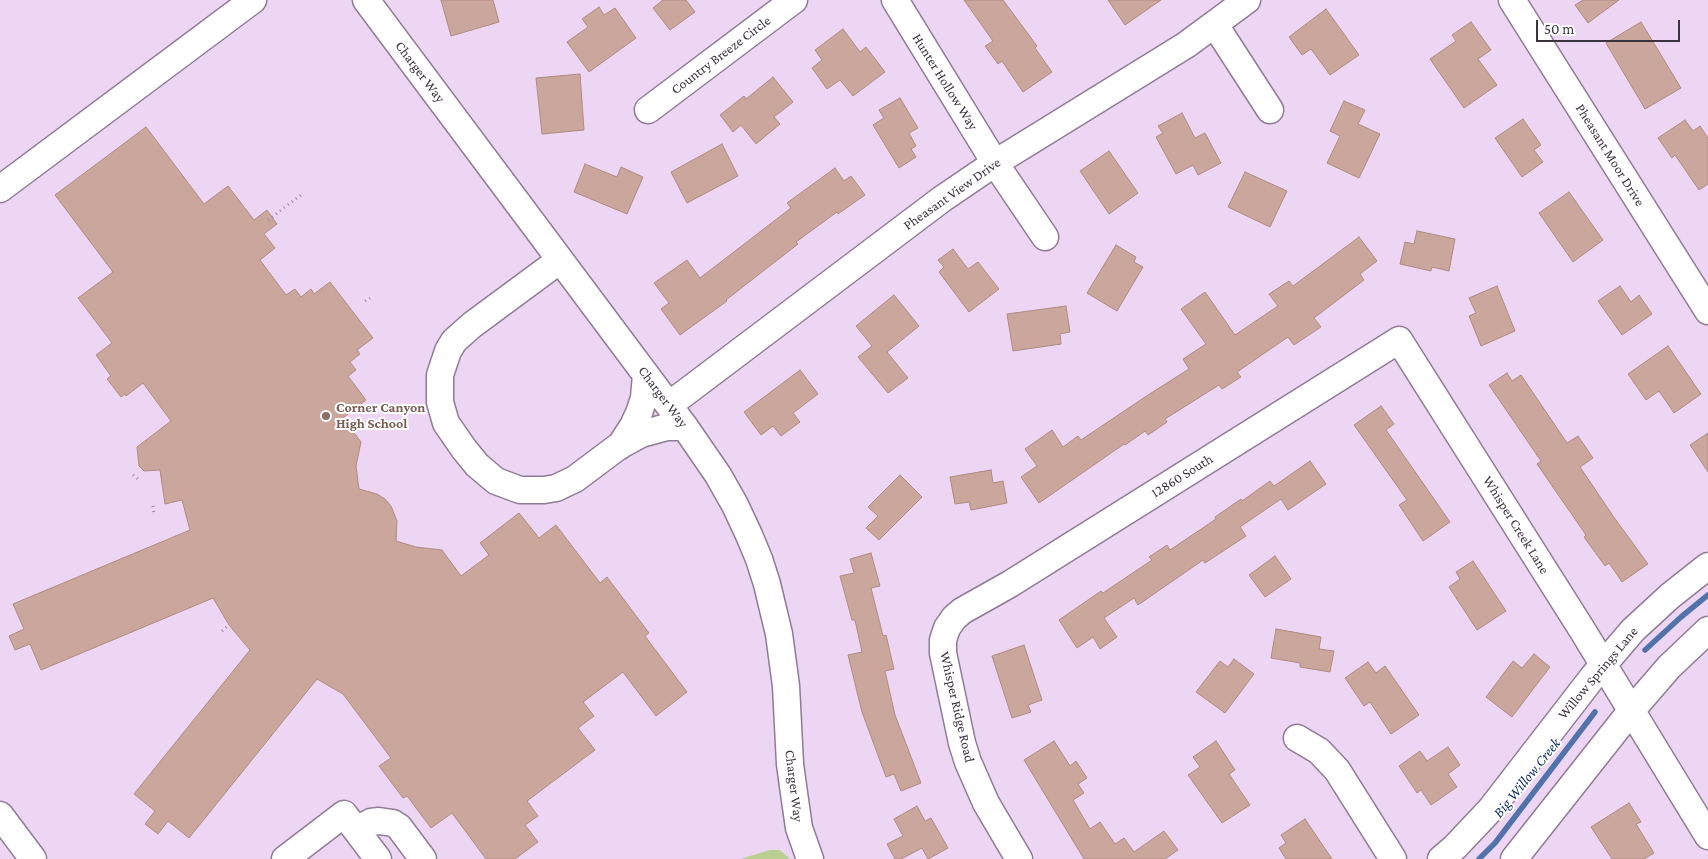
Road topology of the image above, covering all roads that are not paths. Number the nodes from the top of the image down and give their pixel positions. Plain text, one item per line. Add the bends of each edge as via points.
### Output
1 (253, 0) edge
2 (366, 0) edge
3 (794, 0) edge
4 (895, 0) edge
5 (1512, 0) edge
6 (1239, 3) edge
7 (1214, 25) junction
8 (648, 110) dead end
9 (1270, 110) dead end
10 (995, 163) junction
11 (0, 189) edge
12 (1045, 237) dead end
13 (560, 260) junction
14 (1708, 310) edge
15 (1399, 340) joint
16 (646, 375) junction
17 (669, 405) junction
18 (685, 427) junction
19 (619, 446) junction
20 (1708, 566) edge
21 (962, 610) joint
22 (1708, 630) edge
23 (1602, 665) junction
24 (1631, 711) junction
25 (1297, 738) dead end
26 (0, 814) edge
27 (356, 830) junction
28 (1708, 836) edge
29 (33, 859) edge
30 (285, 859) edge
31 (378, 859) edge
32 (423, 859) edge
33 (810, 859) edge
34 (1019, 859) edge
35 (1393, 859) edge
36 (1441, 859) edge
37 (1514, 859) edge

1 - 11 street
2 - 13 street, Charger Way
3 - 8 street, Country Breeze Circle
4 - 10 street, Hunter Hollow Way
5 - 14 street, Pheasant Moor Drive
6 - 7 street, Pheasant View Drive
7 - 9 street
7 - 10 street, Pheasant View Drive
10 - 12 street, Hunter Hollow Way
10 - 17 street, Pheasant View Drive via 910,222
13 - 16 street, Charger Way
13 - 19 street via 454,341 440,375 439,397 443,414 451,430 486,474 520,490 544,490 567,483
15 - 21 street, 12860 South via 1018,579
15 - 23 street, Whisper Creek Lane
16 - 17 street, Charger Way
16 - 19 street via 639,413
17 - 18 street, Charger Way
18 - 19 street via 652,430
18 - 33 street, Charger Way via 735,505 750,534 768,584 783,660 790,764 799,828
20 - 23 street, Willow Springs Lane via 1632,630
21 - 34 street, Whisper Ridge Road via 947,628 943,653 962,743 986,803
22 - 24 street via 1669,667
23 - 24 street, Whisper Creek Lane
23 - 36 street, Willow Springs Lane via 1490,810
24 - 28 street, Whisper Creek Lane
24 - 37 street
25 - 35 street via 1319,751 1337,770
26 - 29 street
27 - 30 street via 344,814
27 - 31 street
27 - 32 street via 371,822 393,824 399,827

